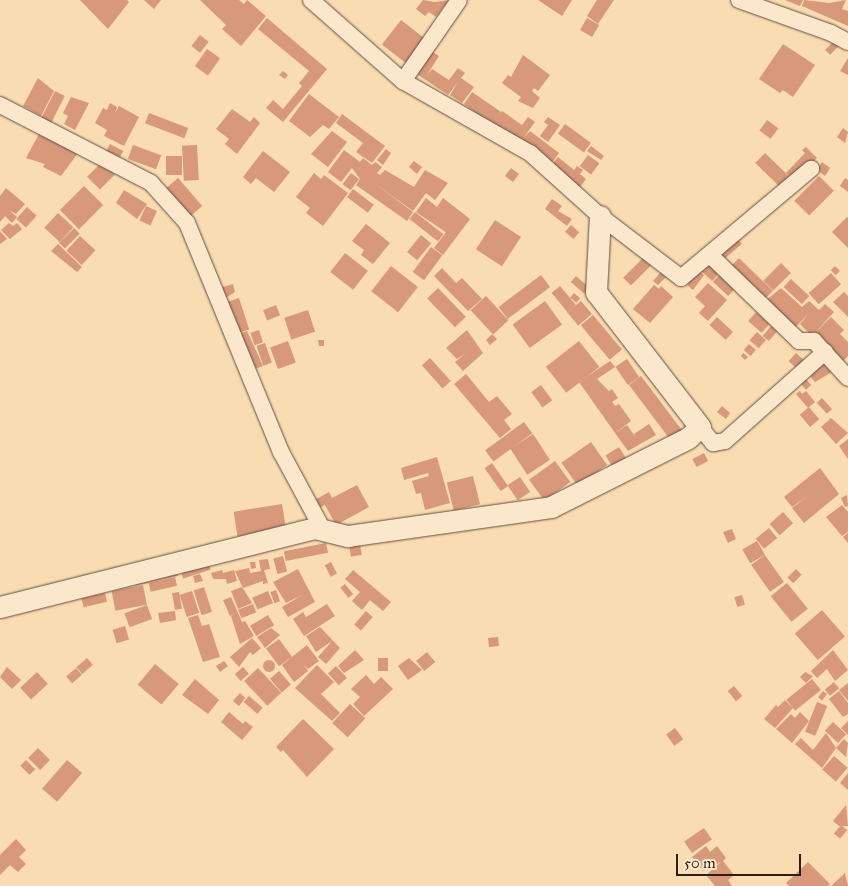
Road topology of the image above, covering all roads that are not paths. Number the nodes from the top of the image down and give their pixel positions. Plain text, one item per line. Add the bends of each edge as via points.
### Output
1 (311, 0) edge
2 (459, 0) edge
3 (739, 0) edge
4 (848, 42) edge
5 (403, 82) junction
6 (0, 105) edge
7 (811, 169) dead end
8 (600, 216) junction
9 (711, 256) junction
10 (825, 352) junction
11 (848, 378) edge
12 (700, 428) junction
13 (323, 530) junction
14 (0, 607) edge

1 - 5 street
2 - 5 street
3 - 4 street via 832,33
5 - 8 street via 530,153
6 - 13 street via 150,183 187,223 281,452
7 - 9 street
8 - 9 street via 681,278
8 - 12 street via 596,292
9 - 10 street via 800,341 814,341
10 - 11 street
10 - 12 street via 725,441 713,443
12 - 13 street via 688,438 551,507 348,536
13 - 14 street via 315,528

